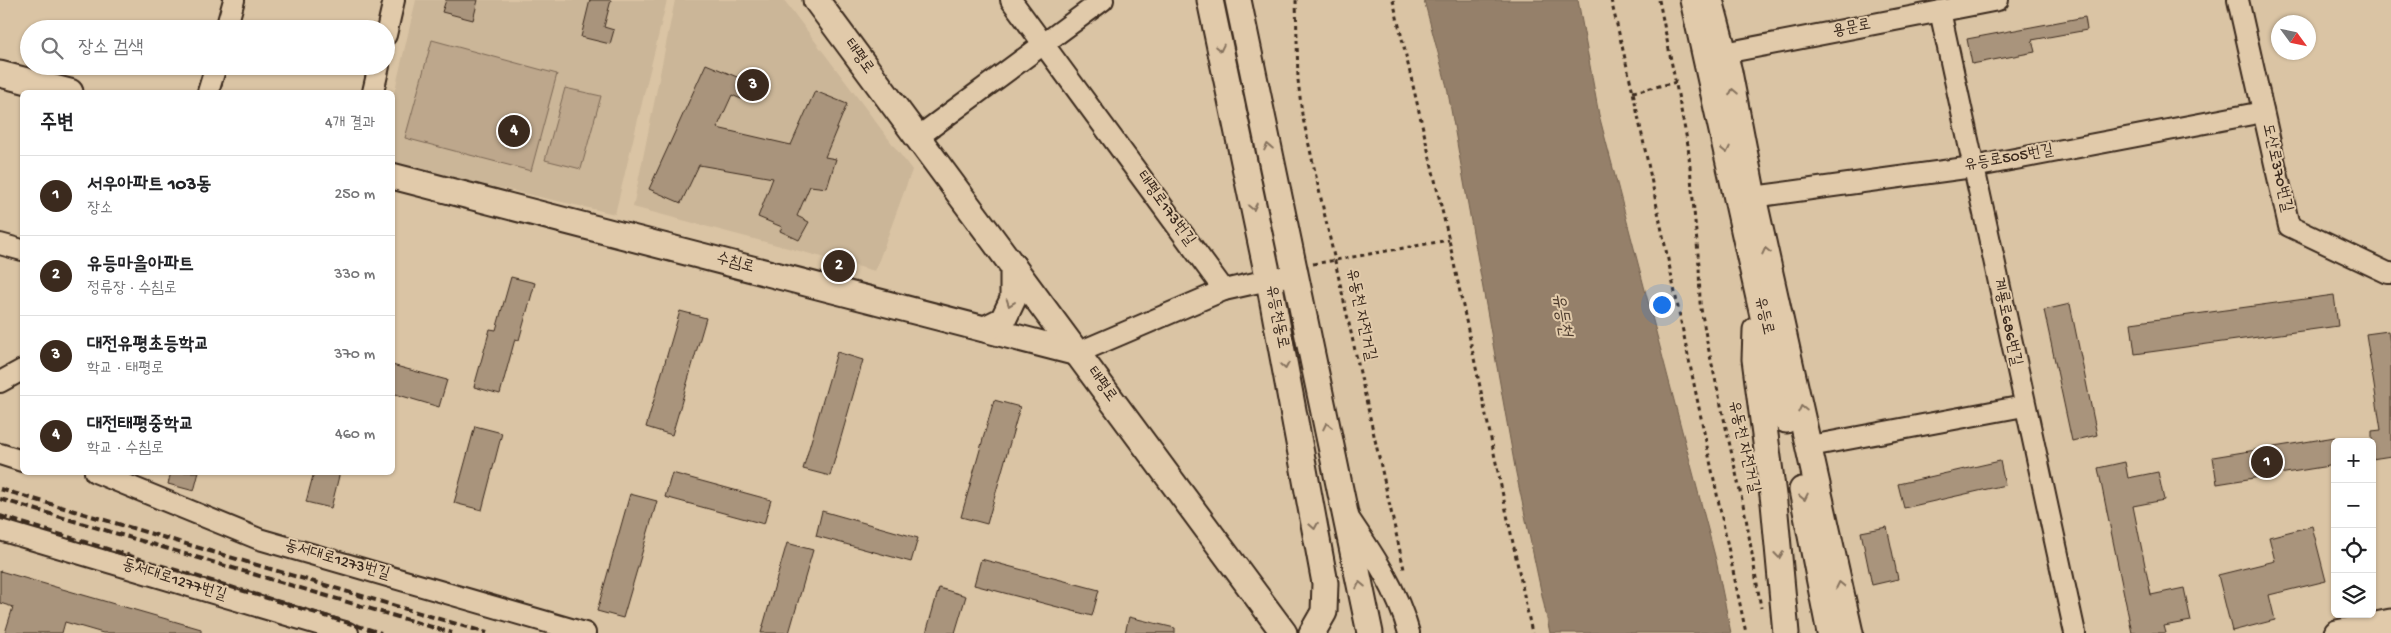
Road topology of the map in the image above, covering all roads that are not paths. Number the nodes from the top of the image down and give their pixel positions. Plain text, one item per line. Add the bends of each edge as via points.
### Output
1 (234, 0) edge
2 (394, 0) edge
3 (816, 0) edge
4 (1011, 0) edge
5 (1103, 0) edge
6 (1210, 0) edge
7 (1238, 0) edge
8 (1693, 0) edge
9 (1710, 0) edge
10 (1998, 0) edge
11 (2238, 0) edge
12 (1940, 11) junction
13 (228, 20) edge
14 (389, 20) edge
15 (1044, 44) junction
16 (1715, 55) junction
17 (0, 74) edge
18 (213, 75) edge
19 (377, 75) edge
20 (62, 90) edge
21 (209, 90) edge
22 (373, 90) edge
23 (2263, 112) junction
24 (918, 137) junction
25 (1973, 166) junction
26 (395, 177) edge
27 (1753, 197) junction
28 (0, 244) edge
29 (20, 249) edge
30 (1013, 266) junction
31 (1302, 269) junction
32 (2391, 272) edge
33 (1269, 281) junction
34 (1224, 290) junction
35 (1758, 298) junction
36 (986, 329) junction
37 (1077, 353) junction
38 (20, 371) edge
39 (0, 382) edge
40 (2024, 406) junction
41 (1810, 446) junction
42 (0, 454) edge
43 (20, 460) edge
44 (100, 475) edge
45 (1344, 511) junction
46 (0, 530) edge
47 (2391, 622) edge
48 (348, 633) edge
49 (585, 633) edge
50 (1284, 633) edge
51 (1312, 633) edge
52 (1370, 633) edge
53 (1409, 633) edge
54 (1786, 633) edge
55 (1830, 633) edge
56 (1850, 633) edge
57 (2075, 633) edge
58 (2336, 633) edge

1 - 13 street
2 - 14 street
3 - 24 main road, 태평로
4 - 15 street, 태평로173번길
5 - 15 street
6 -> 33 main road, 유등천동로
31 -> 7 main road, 유등천동로
8 - 16 main road, 유등로
9 - 16 main road, 유등로
10 - 12 street, 용문로
11 - 23 street, 도산로370번길
12 - 16 street, 용문로
12 - 25 street, 계룡로686번길
15 - 24 street
15 - 34 street, 태평로173번길
27 -> 16 main road, 유등로
16 -> 35 main road, 유등로
17 - 20 main road
18 - 21 street
19 - 22 street
23 - 25 street, 유등로505번길
23 - 32 street, 도산로370번길 via 2289,226
24 - 30 main road, 태평로
25 - 27 street, 유등로505번길
25 - 40 street, 계룡로686번길
26 - 36 main road, 수침로
41 -> 27 main road, 유등로
28 - 29 street
30 -> 36 main road via 1013,299 1003,320
30 - 37 main road, 태평로
31 - 33 street
45 -> 31 main road, 유등천동로
33 - 34 street
33 -> 51 main road, 유등천동로 via 1325,583 1324,612
34 - 37 street
35 -> 54 main road via 1755,358 1774,503
35 -> 55 main road, 유등로 via 1804,495
36 - 37 main road, 수침로
37 - 50 main road, 태평로
38 - 39 street
40 - 41 street
40 - 57 street, 계룡로686번길
56 -> 41 main road, 유등로
42 - 43 street
44 - 49 street, 동서대로1273번길 via 259,539
52 -> 45 main road, 유등천동로
45 - 53 street via 1384,569
46 - 48 street, 동서대로1277번길
47 - 58 main road

